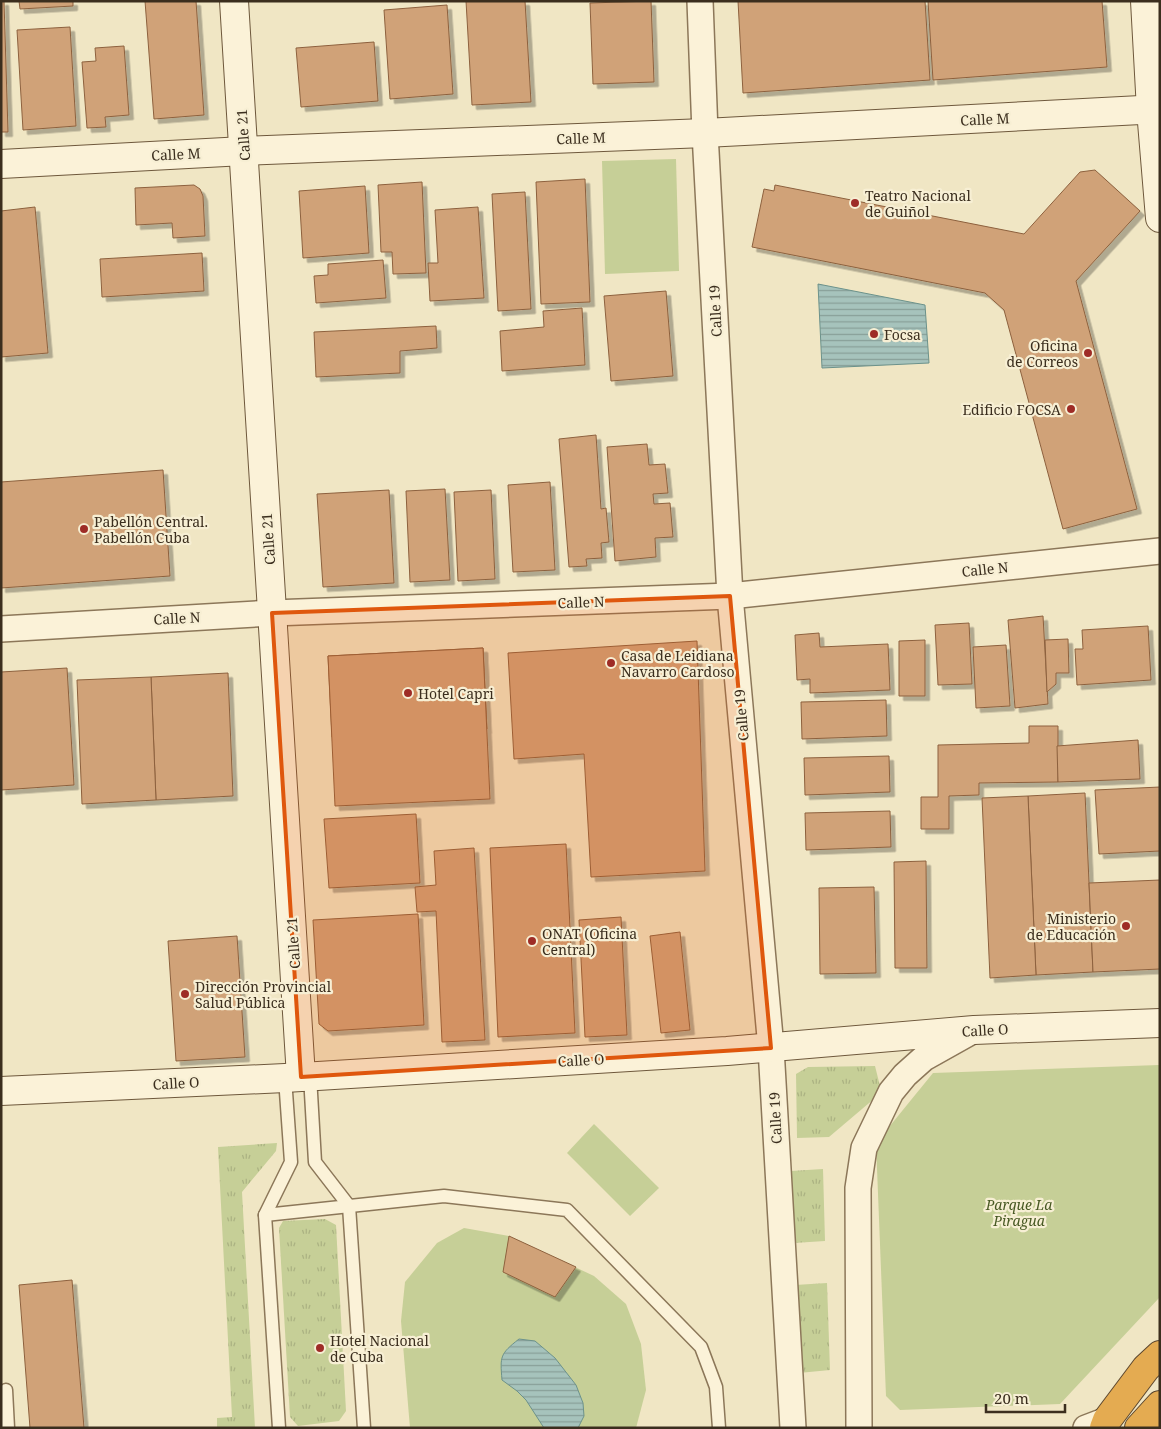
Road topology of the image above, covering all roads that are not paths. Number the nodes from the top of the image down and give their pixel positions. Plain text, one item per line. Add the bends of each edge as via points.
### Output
1 (234, 1) edge
2 (700, 1) edge
3 (1145, 1) edge
4 (1155, 110) edge
5 (705, 133) junction
6 (244, 151) junction
7 (1, 164) edge
8 (1160, 218) edge
9 (1160, 551) edge
10 (730, 596) junction
11 (272, 613) junction
12 (1, 629) edge
13 (1160, 1023) edge
14 (974, 1030) junction
15 (771, 1048) junction
16 (299, 1077) junction
17 (1, 1092) edge
18 (349, 1206) junction
19 (265, 1215) junction
20 (1155, 1358) edge
21 (6, 1390) dead end
22 (1160, 1405) edge
23 (1099, 1425) edge
24 (8, 1428) edge
25 (279, 1428) edge
26 (364, 1428) edge
27 (719, 1428) edge
28 (792, 1428) edge
29 (859, 1428) edge
30 (1139, 1428) edge

1 - 6 street, Calle 21
2 - 5 street, Calle 19
3 - 4 street
4 - 5 street, Calle M
4 - 8 street
5 - 6 street, Calle M
5 - 10 street, Calle 19
6 - 7 street, Calle M
6 - 11 street, Calle 21
9 - 10 street, Calle N
10 - 11 street, Calle N
10 - 15 street, Calle 19
11 - 12 street, Calle N
11 - 16 street, Calle 21
13 - 14 street, Calle O
14 - 15 street, Calle O
14 - 29 street via 924,1058 905,1075 891,1092 864,1148 858,1188
15 - 16 street, Calle O
15 - 28 street, Calle 19
16 - 17 street, Calle O
16 - 18 lane via 315,1162
16 - 19 lane via 291,1162
18 - 19 lane
18 - 26 lane
18 - 27 lane via 444,1196 568,1210 701,1347 716,1387
19 - 25 lane
20 - 23 highway
21 - 24 lane
22 - 30 highway

